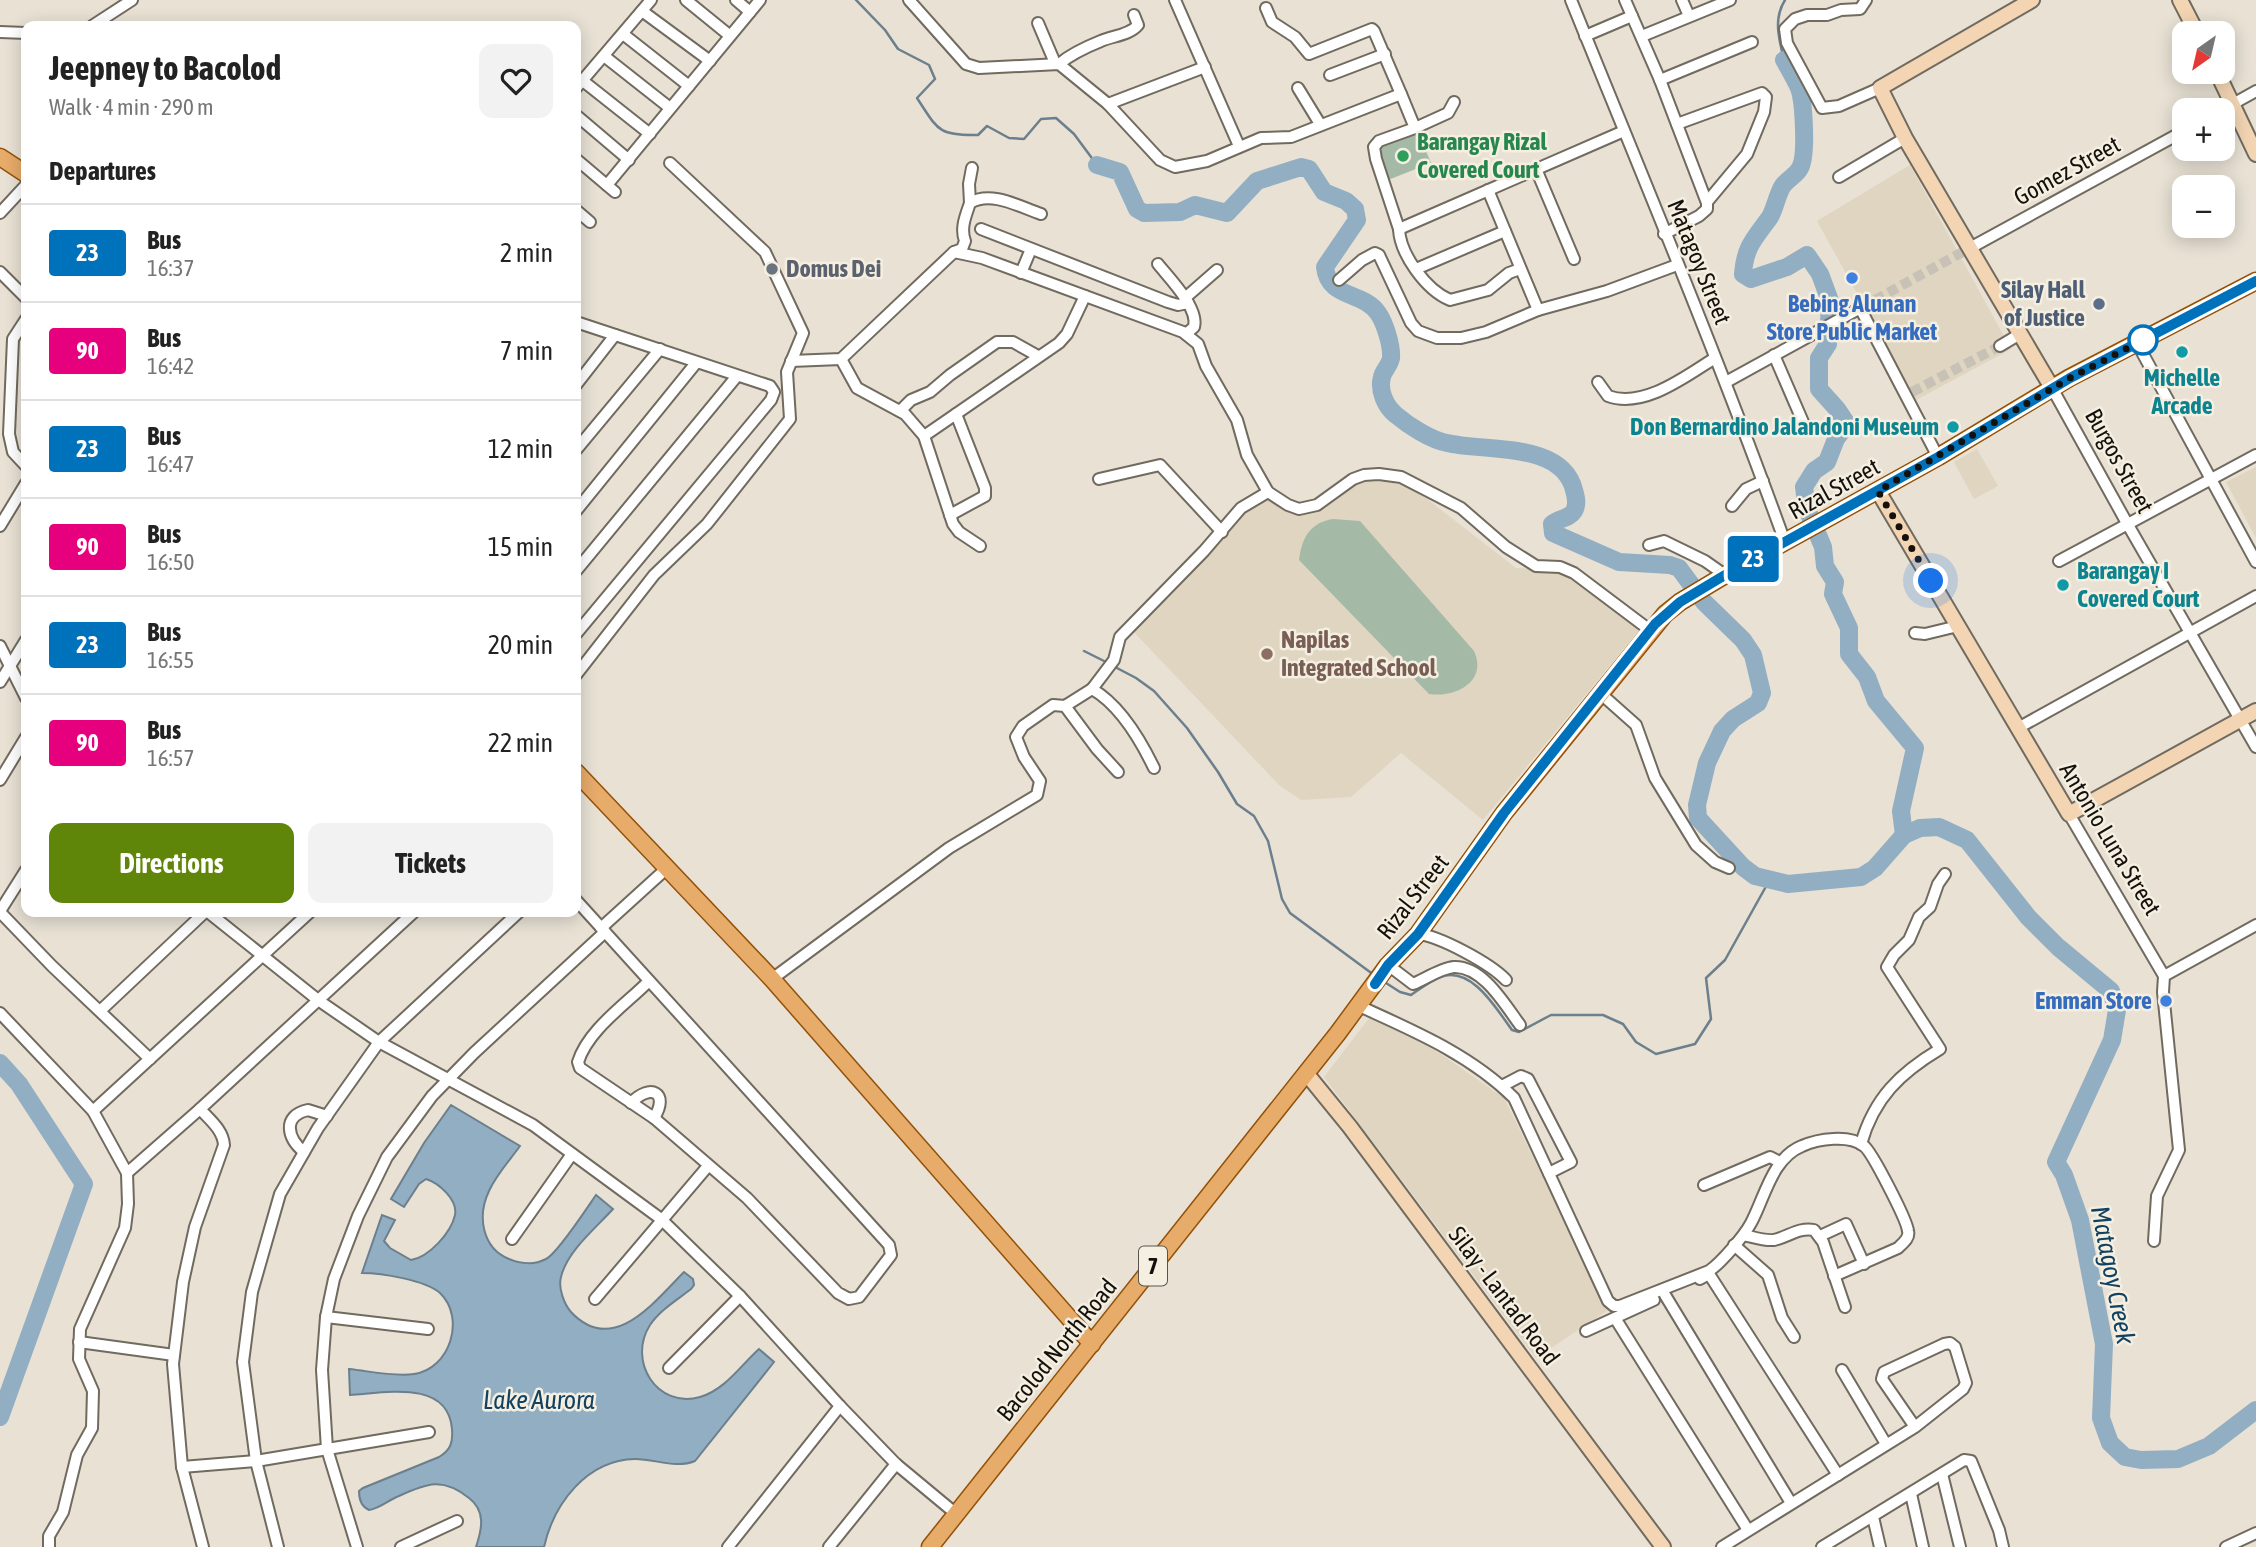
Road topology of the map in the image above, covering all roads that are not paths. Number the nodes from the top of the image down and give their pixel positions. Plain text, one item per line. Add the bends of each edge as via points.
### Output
1 (132, 0) edge
2 (651, 0) edge
3 (686, 0) edge
4 (736, 0) edge
5 (761, 0) edge
6 (909, 0) edge
7 (1175, 0) edge
8 (1571, 0) edge
9 (1625, 0) edge
10 (1682, 0) edge
11 (1730, 0) edge
12 (1866, 0) edge
13 (2032, 0) edge
14 (2180, 0) edge
15 (1266, 8) dead end
16 (642, 11) junction
17 (750, 12) junction
18 (1134, 15) dead end
19 (1632, 16) junction
20 (1689, 16) junction
21 (100, 21) edge
22 (2191, 21) edge
23 (1038, 23) dead end
24 (0, 32) edge
25 (21, 33) edge
26 (623, 34) junction
27 (729, 35) junction
28 (1586, 36) junction
29 (1642, 36) junction
30 (1752, 42) dead end
31 (1385, 54) junction
32 (604, 56) junction
33 (710, 61) junction
34 (1057, 63) junction
35 (1205, 67) junction
36 (1330, 75) dead end
37 (1660, 80) junction
38 (581, 83) edge
39 (581, 86) edge
40 (689, 86) junction
41 (1298, 88) dead end
42 (1880, 88) junction
43 (2256, 91) edge
44 (1401, 94) junction
45 (1454, 102) dead end
46 (2235, 103) edge
47 (1108, 104) junction
48 (670, 108) junction
49 (581, 119) edge
50 (2235, 119) edge
51 (1320, 124) junction
52 (1677, 124) junction
53 (1415, 128) junction
54 (1624, 131) junction
55 (650, 134) junction
56 (1905, 138) junction
57 (2172, 138) edge
58 (1239, 146) junction
59 (2256, 154) edge
60 (0, 157) edge
61 (629, 160) junction
62 (581, 163) edge
63 (670, 163) dead end
64 (972, 168) dead end
65 (1536, 169) junction
66 (21, 171) edge
67 (1839, 177) dead end
68 (1488, 190) junction
69 (21, 191) edge
70 (1706, 202) junction
71 (970, 203) junction
72 (0, 214) edge
73 (1041, 214) dead end
74 (581, 216) edge
75 (590, 222) dead end
76 (981, 229) dead end
77 (1399, 229) junction
78 (1505, 231) junction
79 (1664, 233) junction
80 (1969, 248) junction
81 (1031, 249) junction
82 (954, 252) junction
83 (1574, 259) dead end
84 (1158, 264) dead end
85 (1677, 265) junction
86 (1416, 269) junction
87 (1521, 269) junction
88 (1217, 270) dead end
89 (0, 272) edge
90 (1021, 273) junction
91 (1339, 280) dead end
92 (2256, 281) edge
93 (21, 293) edge
94 (1085, 296) junction
95 (1186, 300) junction
96 (1538, 310) junction
97 (581, 323) edge
98 (21, 327) edge
99 (1186, 334) junction
100 (2021, 334) junction
101 (615, 335) junction
102 (2137, 343) junction
103 (2000, 346) tunnel mouth
104 (660, 349) junction
105 (1773, 355) junction
106 (1038, 356) junction
107 (1715, 358) junction
108 (841, 359) junction
109 (696, 363) junction
110 (789, 367) junction
111 (737, 376) junction
112 (581, 379) edge
113 (1598, 382) dead end
114 (1726, 382) junction
115 (2052, 388) junction
116 (900, 411) junction
117 (956, 414) junction
118 (1806, 429) dead end
119 (925, 436) junction
120 (581, 444) edge
121 (2256, 455) edge
122 (1938, 457) junction
123 (21, 461) edge
124 (1099, 479) dead end
125 (2211, 480) junction
126 (1763, 481) junction
127 (21, 491) edge
128 (1878, 491) junction
129 (1268, 492) junction
130 (581, 505) edge
131 (1732, 506) dead end
132 (950, 515) junction
133 (2128, 524) junction
134 (0, 526) edge
135 (1222, 532) junction
136 (1785, 542) junction
137 (1649, 545) dead end
138 (980, 546) dead end
139 (2059, 561) dead end
140 (2256, 562) edge
141 (581, 565) edge
142 (1725, 575) junction
143 (2256, 596) edge
144 (1958, 626) junction
145 (581, 629) edge
146 (1651, 631) junction
147 (1914, 633) dead end
148 (2190, 633) junction
149 (0, 646) edge
150 (21, 648) edge
151 (9, 667) junction
152 (581, 669) edge
153 (0, 682) edge
154 (21, 689) edge
155 (1092, 689) junction
156 (1600, 693) junction
157 (1065, 706) junction
158 (2256, 711) edge
159 (2240, 719) junction
160 (2018, 728) junction
161 (21, 745) edge
162 (2256, 747) edge
163 (1154, 768) dead end
164 (1118, 772) dead end
165 (581, 777) edge
166 (0, 780) edge
167 (2068, 814) junction
168 (1729, 868) dead end
169 (666, 869) junction
170 (1945, 874) dead end
171 (21, 878) edge
172 (581, 906) edge
173 (0, 912) edge
174 (202, 917) edge
175 (213, 917) edge
176 (305, 917) edge
177 (409, 917) edge
178 (514, 917) edge
179 (2256, 925) edge
180 (603, 930) junction
181 (1418, 934) junction
182 (263, 957) junction
183 (1386, 967) junction
184 (2164, 976) junction
185 (772, 979) junction
186 (1506, 980) dead end
187 (648, 982) junction
188 (1375, 984) joint
189 (318, 1000) junction
190 (1360, 1006) junction
191 (100, 1011) junction
192 (0, 1013) edge
193 (1520, 1025) dead end
194 (379, 1042) junction
195 (150, 1059) junction
196 (1306, 1073) junction
197 (448, 1078) junction
198 (1502, 1086) junction
199 (631, 1103) junction
200 (200, 1109) junction
201 (93, 1111) junction
202 (327, 1116) junction
203 (654, 1118) junction
204 (1861, 1144) junction
205 (304, 1152) junction
206 (572, 1154) junction
207 (1780, 1162) junction
208 (708, 1166) junction
209 (127, 1173) junction
210 (1549, 1173) junction
211 (1704, 1185) dead end
212 (661, 1219) junction
213 (1857, 1219) dead end
214 (1846, 1224) junction
215 (1744, 1235) junction
216 (1820, 1236) junction
217 (512, 1239) dead end
218 (2154, 1241) dead end
219 (1734, 1245) junction
220 (1864, 1264) junction
221 (1834, 1276) junction
222 (1665, 1295) junction
223 (740, 1296) junction
224 (595, 1299) dead end
225 (1845, 1307) dead end
226 (326, 1317) junction
227 (1615, 1318) junction
228 (428, 1329) dead end
229 (1586, 1331) dead end
230 (1794, 1337) dead end
231 (79, 1342) junction
232 (1092, 1344) junction
233 (174, 1355) junction
234 (669, 1367) dead end
235 (1842, 1370) dead end
236 (839, 1406) junction
237 (1915, 1426) junction
238 (429, 1432) dead end
239 (1886, 1444) junction
240 (327, 1449) junction
241 (256, 1461) junction
242 (896, 1464) junction
243 (182, 1467) junction
244 (1942, 1474) junction
245 (1838, 1475) junction
246 (1911, 1494) junction
247 (1791, 1503) junction
248 (955, 1513) junction
249 (1872, 1517) junction
250 (457, 1521) dead end
251 (1748, 1530) junction
252 (2256, 1533) edge
253 (1837, 1543) edge
254 (48, 1547) edge
255 (203, 1547) edge
256 (278, 1547) edge
257 (357, 1547) edge
258 (401, 1547) edge
259 (728, 1547) edge
260 (829, 1547) edge
261 (930, 1547) edge
262 (1663, 1547) edge
263 (1721, 1547) edge
264 (1822, 1547) edge
265 (1880, 1547) edge
266 (1923, 1547) edge
267 (1960, 1547) edge
268 (2006, 1547) edge
269 (2226, 1547) edge

1 - 21 street
2 - 16 street
3 - 27 street
4 - 17 street
5 - 17 street
6 - 34 street via 966,64 979,68
7 - 35 street
8 - 28 street, Matagoy Street
9 - 19 street
10 - 20 street
11 - 20 street
12 - 42 street via 1860,9 1795,19 1785,29 1787,43 1822,108 1839,106
13 - 42 street
14 - 22 street
15 - 31 street via 1272,22 1295,37 1309,54 1372,29
16 - 26 street
16 - 33 street
17 - 27 street
18 - 34 street via 1138,25 1134,30 1101,40
19 - 28 street
19 - 29 street
20 - 29 street
23 - 34 street
24 - 25 street
26 - 32 street
26 - 40 street
27 - 33 street
28 - 54 street, Matagoy Street
29 - 37 street
30 - 37 street
31 - 36 street
31 - 44 street
32 - 38 street
32 - 48 street
33 - 40 street
34 - 47 street
35 - 47 street
35 - 58 street
37 - 52 street
39 - 55 street
40 - 48 street
41 - 51 street
42 - 56 street, Burgos Street
43 - 46 street
44 - 51 street
44 - 53 street
45 - 53 street via 1448,113
47 - 58 street via 1160,160 1175,167 1207,161
48 - 55 street
49 - 61 street
50 - 59 street
51 - 58 street via 1291,137 1267,137
52 - 70 street
52 - 70 street via 1762,93 1766,97 1747,154
53 - 77 street via 1374,146
54 - 65 street
54 - 79 street, Matagoy Street
55 - 61 street
56 - 67 street
56 - 80 street, Burgos Street
57 - 80 street, Gomez Street
60 - 66 main road
61 - 62 street via 611,188
63 - 110 street via 765,252 802,330
64 - 71 street
65 - 68 street
65 - 83 street
68 - 77 street
68 - 78 street
69 - 72 street
70 - 79 street via 1707,209 1699,216
71 - 73 street via 987,196
71 - 82 street via 965,241 962,249
74 - 75 street
76 - 81 street
77 - 86 street via 1404,251
78 - 86 street
78 - 87 street
79 - 85 street, Matagoy Street
80 - 100 street, Burgos Street
81 - 90 street
81 - 95 street via 1178,305
82 - 90 street
82 - 108 street
84 - 95 street
85 - 96 street
85 - 107 street, Matagoy Street
86 - 87 street via 1443,297 1455,300 1488,290 1508,273
87 - 96 street
88 - 95 street
89 - 93 street
90 - 94 street
91 - 96 street via 1371,255 1379,255 1411,323 1437,338 1475,335
92 - 102 main road, Rizal Street / 7
94 - 99 street
94 - 106 street via 1067,334
95 - 99 street via 1196,321
97 - 101 street
98 - 123 street via 13,339 9,434 13,452
99 - 129 street via 1198,344
100 - 103 street
100 - 115 street, Burgos Street
101 - 104 street
101 - 112 street
102 - 115 main road, Rizal Street / 7
102 - 125 street
104 - 109 street
104 - 120 street
105 - 114 street
105 - 118 street
105 - 122 street via 1861,308
106 - 116 street via 1013,342 997,342
106 - 117 street
107 - 113 street via 1639,397 1608,396
107 - 114 street, Matagoy Street
108 - 110 street
108 - 116 street via 857,388
109 - 111 street
109 - 130 street
110 - 152 street via 789,422 707,524 654,575
111 - 141 street
111 - 145 street via 770,386 774,392 771,400
114 - 126 street, Matagoy Street
115 - 122 main road, Rizal Street / 7
115 - 133 street, Burgos Street
116 - 119 street
117 - 119 street
117 - 132 street via 986,493
119 - 132 street
121 - 125 street
122 - 128 main road, Rizal Street / 7
124 - 135 street via 1165,467
125 - 133 street
125 - 140 street
126 - 131 street via 1746,489
126 - 136 street, Matagoy Street
127 - 134 street
128 - 136 main road, Rizal Street / 7
128 - 144 street, Antonio Luna Street
129 - 135 street via 1241,508
129 - 146 street via 1299,509 1317,505 1364,475 1401,477 1461,508 1535,566 1574,573
132 - 138 street via 959,531
133 - 139 street
133 - 148 street, Burgos Street
135 - 155 street via 1120,637 1114,660
136 - 142 main road, Rizal Street / 7
137 - 142 street via 1664,541
142 - 146 main road, Rizal Street / 7 via 1680,602
143 - 148 street
144 - 147 street
144 - 160 street, Antonio Luna Street
146 - 156 main road, Rizal Street / 7
148 - 159 street, Burgos Street
148 - 160 street
149 - 151 street
150 - 151 street
151 - 153 street
151 - 154 street
155 - 157 street
155 - 163 street via 1105,697 1139,740
156 - 168 street via 1636,725 1655,778 1696,845
156 - 181 main road, Rizal Street / 7 via 1504,813
157 - 164 street
157 - 185 street via 1054,705 1023,726 1016,737 1040,781 1037,795 949,848
158 - 159 street
159 - 162 street, Burgos Street
159 - 167 street
160 - 167 street, Antonio Luna Street
161 - 166 street
165 - 169 main road
167 - 184 street, Antonio Luna Street
169 - 180 street
169 - 185 main road
170 - 204 street via 1930,907 1887,967 1940,1049 1899,1076 1873,1110
171 - 173 street
172 - 180 street
173 - 191 street
174 - 191 street
175 - 182 street
176 - 182 street
177 - 189 street
178 - 194 street
179 - 184 street
180 - 187 street
180 - 197 street
181 - 183 main road, Rizal Street / 7
181 - 186 street via 1476,958
182 - 189 street
182 - 195 street
183 - 188 main road, Rizal Street / 7
183 - 193 street via 1413,984 1452,967 1466,969 1486,982
184 - 218 street, Antonio Luna Street via 2179,1150 2157,1196
185 - 232 main road
187 - 199 street via 600,1028 578,1062 584,1073
187 - 208 street via 889,1245 891,1255 859,1297 843,1297 747,1198
188 - 190 main road, Bacolod North Road / 7
189 - 194 street
189 - 200 street
190 - 196 main road, Bacolod North Road / 7
190 - 198 street via 1429,1039
191 - 195 street
192 - 201 street
194 - 197 street
194 - 202 street
195 - 201 street
196 - 232 main road, Bacolod North Road / 7
196 - 262 street, Silay - Lantad Road
197 - 206 street via 533,1125
197 - 226 street via 387,1157 367,1196 334,1279
198 - 210 street via 1514,1098
198 - 210 street via 1521,1076 1528,1079 1571,1162
199 - 203 street
199 - 203 street via 645,1091 654,1092 661,1103
200 - 209 street
200 - 233 street via 223,1137 224,1145 195,1227
201 - 209 street
202 - 205 street
202 - 205 street via 308,1110 293,1117 291,1135
203 - 208 street
204 - 207 street via 1815,1141 1792,1150
204 - 220 street via 1879,1166 1909,1235 1899,1248
205 - 241 street via 280,1194 252,1292 243,1362
206 - 212 street
206 - 217 street
207 - 211 street via 1770,1157
207 - 215 street
208 - 212 street
209 - 231 street via 124,1228 84,1316
210 - 219 street via 1614,1306 1709,1271
212 - 223 street
212 - 224 street
213 - 214 street
214 - 216 street
214 - 220 street
215 - 216 street via 1774,1240 1804,1228
215 - 219 street
216 - 221 street
219 - 230 street via 1768,1275 1782,1318
220 - 221 street
221 - 225 street
222 - 227 street
222 - 245 street via 1709,1274
222 - 247 street
223 - 234 street
223 - 236 street
226 - 228 street
226 - 240 street via 322,1370
227 - 229 street
227 - 251 street
231 - 233 street
231 - 254 street via 79,1359 92,1386 92,1428 77,1455 63,1512
232 - 248 main road, Bacolod North Road / 7
233 - 243 street
235 - 239 street
236 - 242 street
236 - 259 street
237 - 237 street via 1965,1386 1950,1343 1882,1375
237 - 239 street
238 - 240 street
239 - 245 street
240 - 241 street
240 - 257 street
241 - 243 street
241 - 256 street
242 - 248 street
242 - 260 street
243 - 255 street
244 - 246 street
244 - 267 street
244 - 268 street via 1964,1460 1971,1461
245 - 247 street
246 - 249 street
246 - 266 street
247 - 251 street
248 - 261 main road, Bacolod North Road / 7
249 - 253 street
249 - 265 street
250 - 258 street
251 - 263 street
252 - 269 street
253 - 264 street

